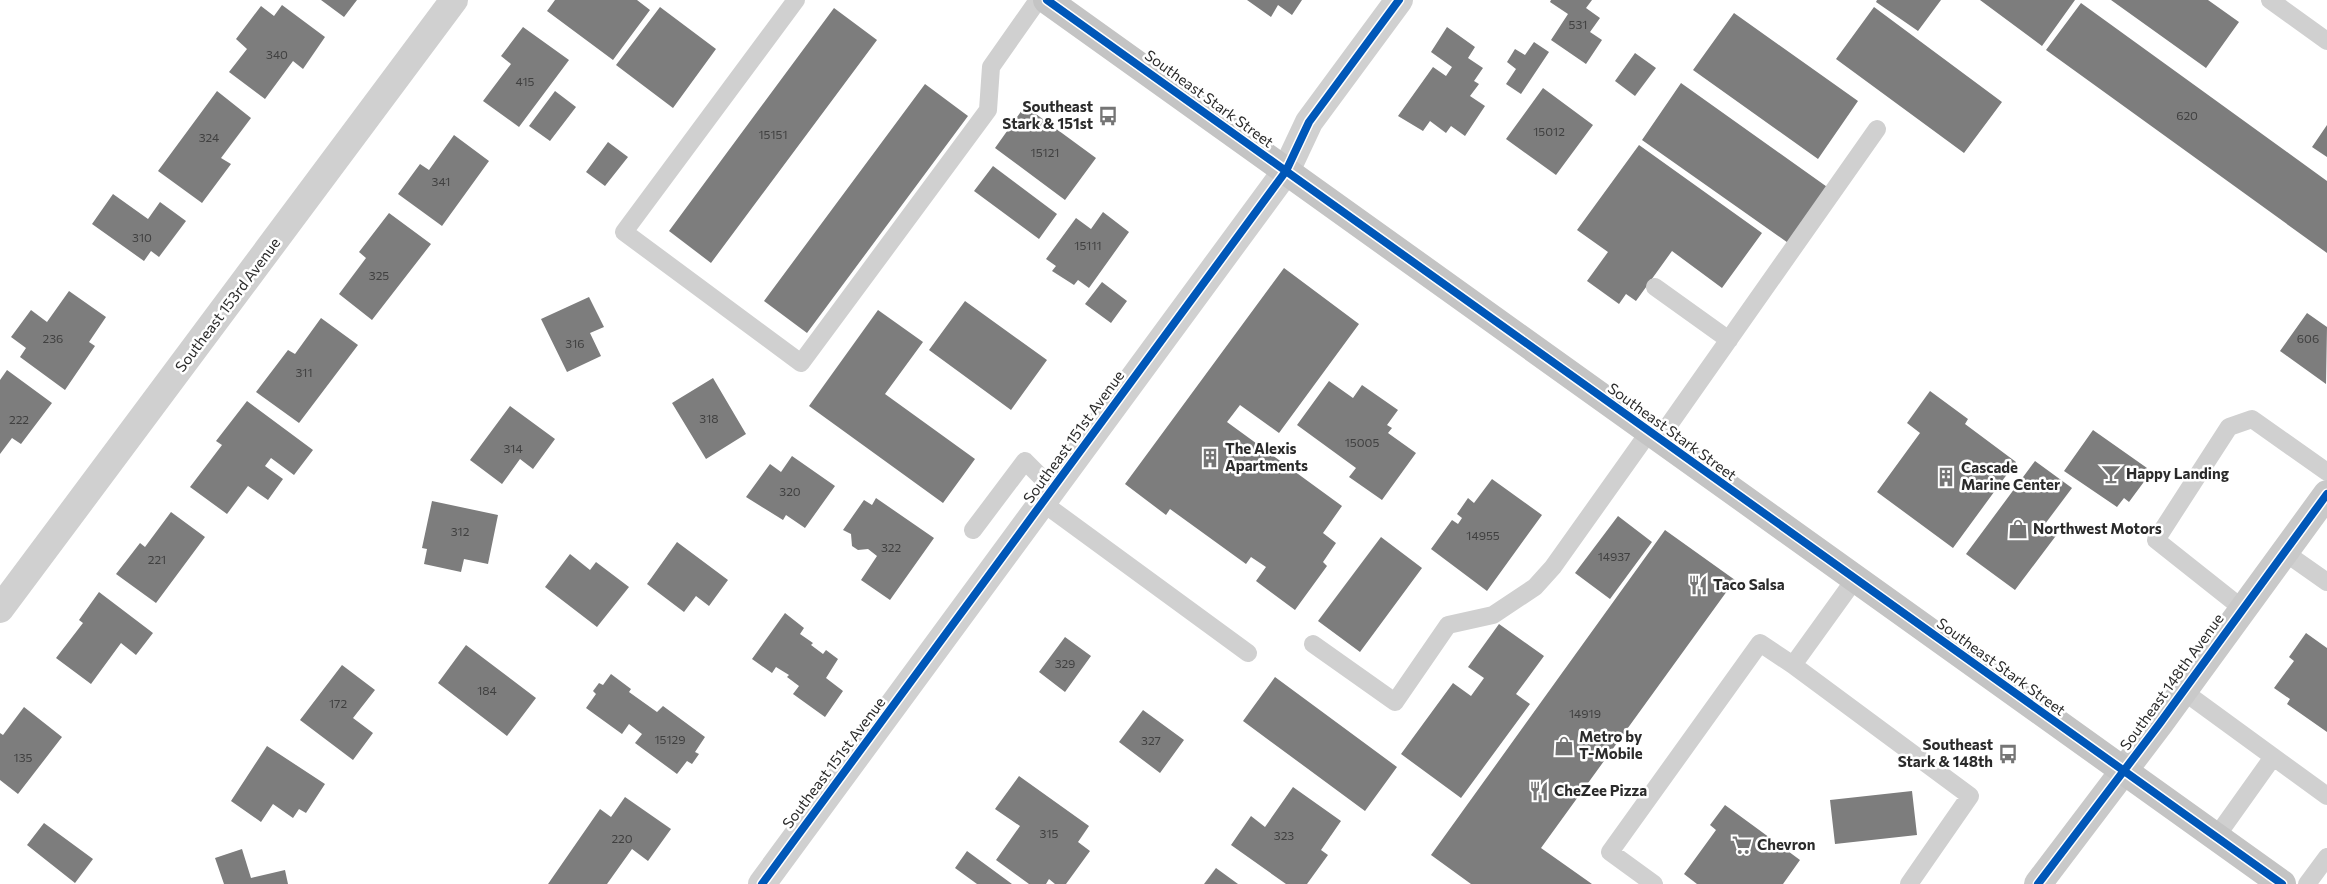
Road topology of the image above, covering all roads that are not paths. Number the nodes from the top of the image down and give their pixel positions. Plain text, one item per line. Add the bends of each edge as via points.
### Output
1 (454, 0) edge
2 (796, 0) edge
3 (1038, 0) edge
4 (1047, 0) edge
5 (1399, 0) edge
6 (2270, 0) edge
7 (2327, 41) edge
8 (1877, 129) dead end
9 (1286, 171) junction
10 (1656, 287) dead end
11 (1729, 340) junction
12 (1654, 435) junction
13 (2327, 472) edge
14 (2327, 494) edge
15 (1048, 496) junction
16 (973, 530) dead end
17 (2284, 552) junction
18 (1855, 579) junction
19 (2327, 582) edge
20 (2243, 608) junction
21 (0, 609) edge
22 (1313, 644) dead end
23 (1248, 652) dead end
24 (1793, 665) junction
25 (2183, 690) junction
26 (2273, 757) junction
27 (2123, 771) junction
28 (2327, 796) edge
29 (2216, 837) junction
30 (2327, 857) edge
31 (762, 884) edge
32 (1654, 884) edge
33 (1909, 884) edge
34 (2038, 884) edge
35 (2282, 884) edge
36 (2307, 884) edge

1 - 21 street, Southeast 153rd Avenue
2 - 3 lane via 624,232 801,363 988,110 991,67
4 - 9 main road, Southeast Stark Street
5 - 9 street, Southeast 151st Avenue via 1309,122
6 - 7 lane
8 - 11 lane
9 - 12 main road, Southeast Stark Street
9 - 15 street, Southeast 151st Avenue
10 - 11 lane
11 - 12 lane
12 - 18 main road, Southeast Stark Street
12 - 22 lane via 1541,580 1516,601 1493,614 1448,625 1395,702
13 - 20 lane via 2252,419 2229,427 2156,540
14 - 17 main road, Southeast 148th Avenue
15 - 16 lane via 1025,461
15 - 23 lane
15 - 31 street, Southeast 151st Avenue
17 - 19 lane
17 - 20 main road, Southeast 148th Avenue
18 - 24 lane
18 - 27 main road, Southeast Stark Street
20 - 25 main road, Southeast 148th Avenue
24 - 32 lane via 1760,644 1610,852
24 - 33 lane via 1970,796
25 - 26 lane
25 - 27 main road, Southeast 148th Avenue
26 - 28 lane
26 - 29 lane
27 - 29 main road, Southeast Stark Street
27 - 34 main road, Southeast 148th Avenue
29 - 35 main road, Southeast Stark Street
30 - 36 lane

